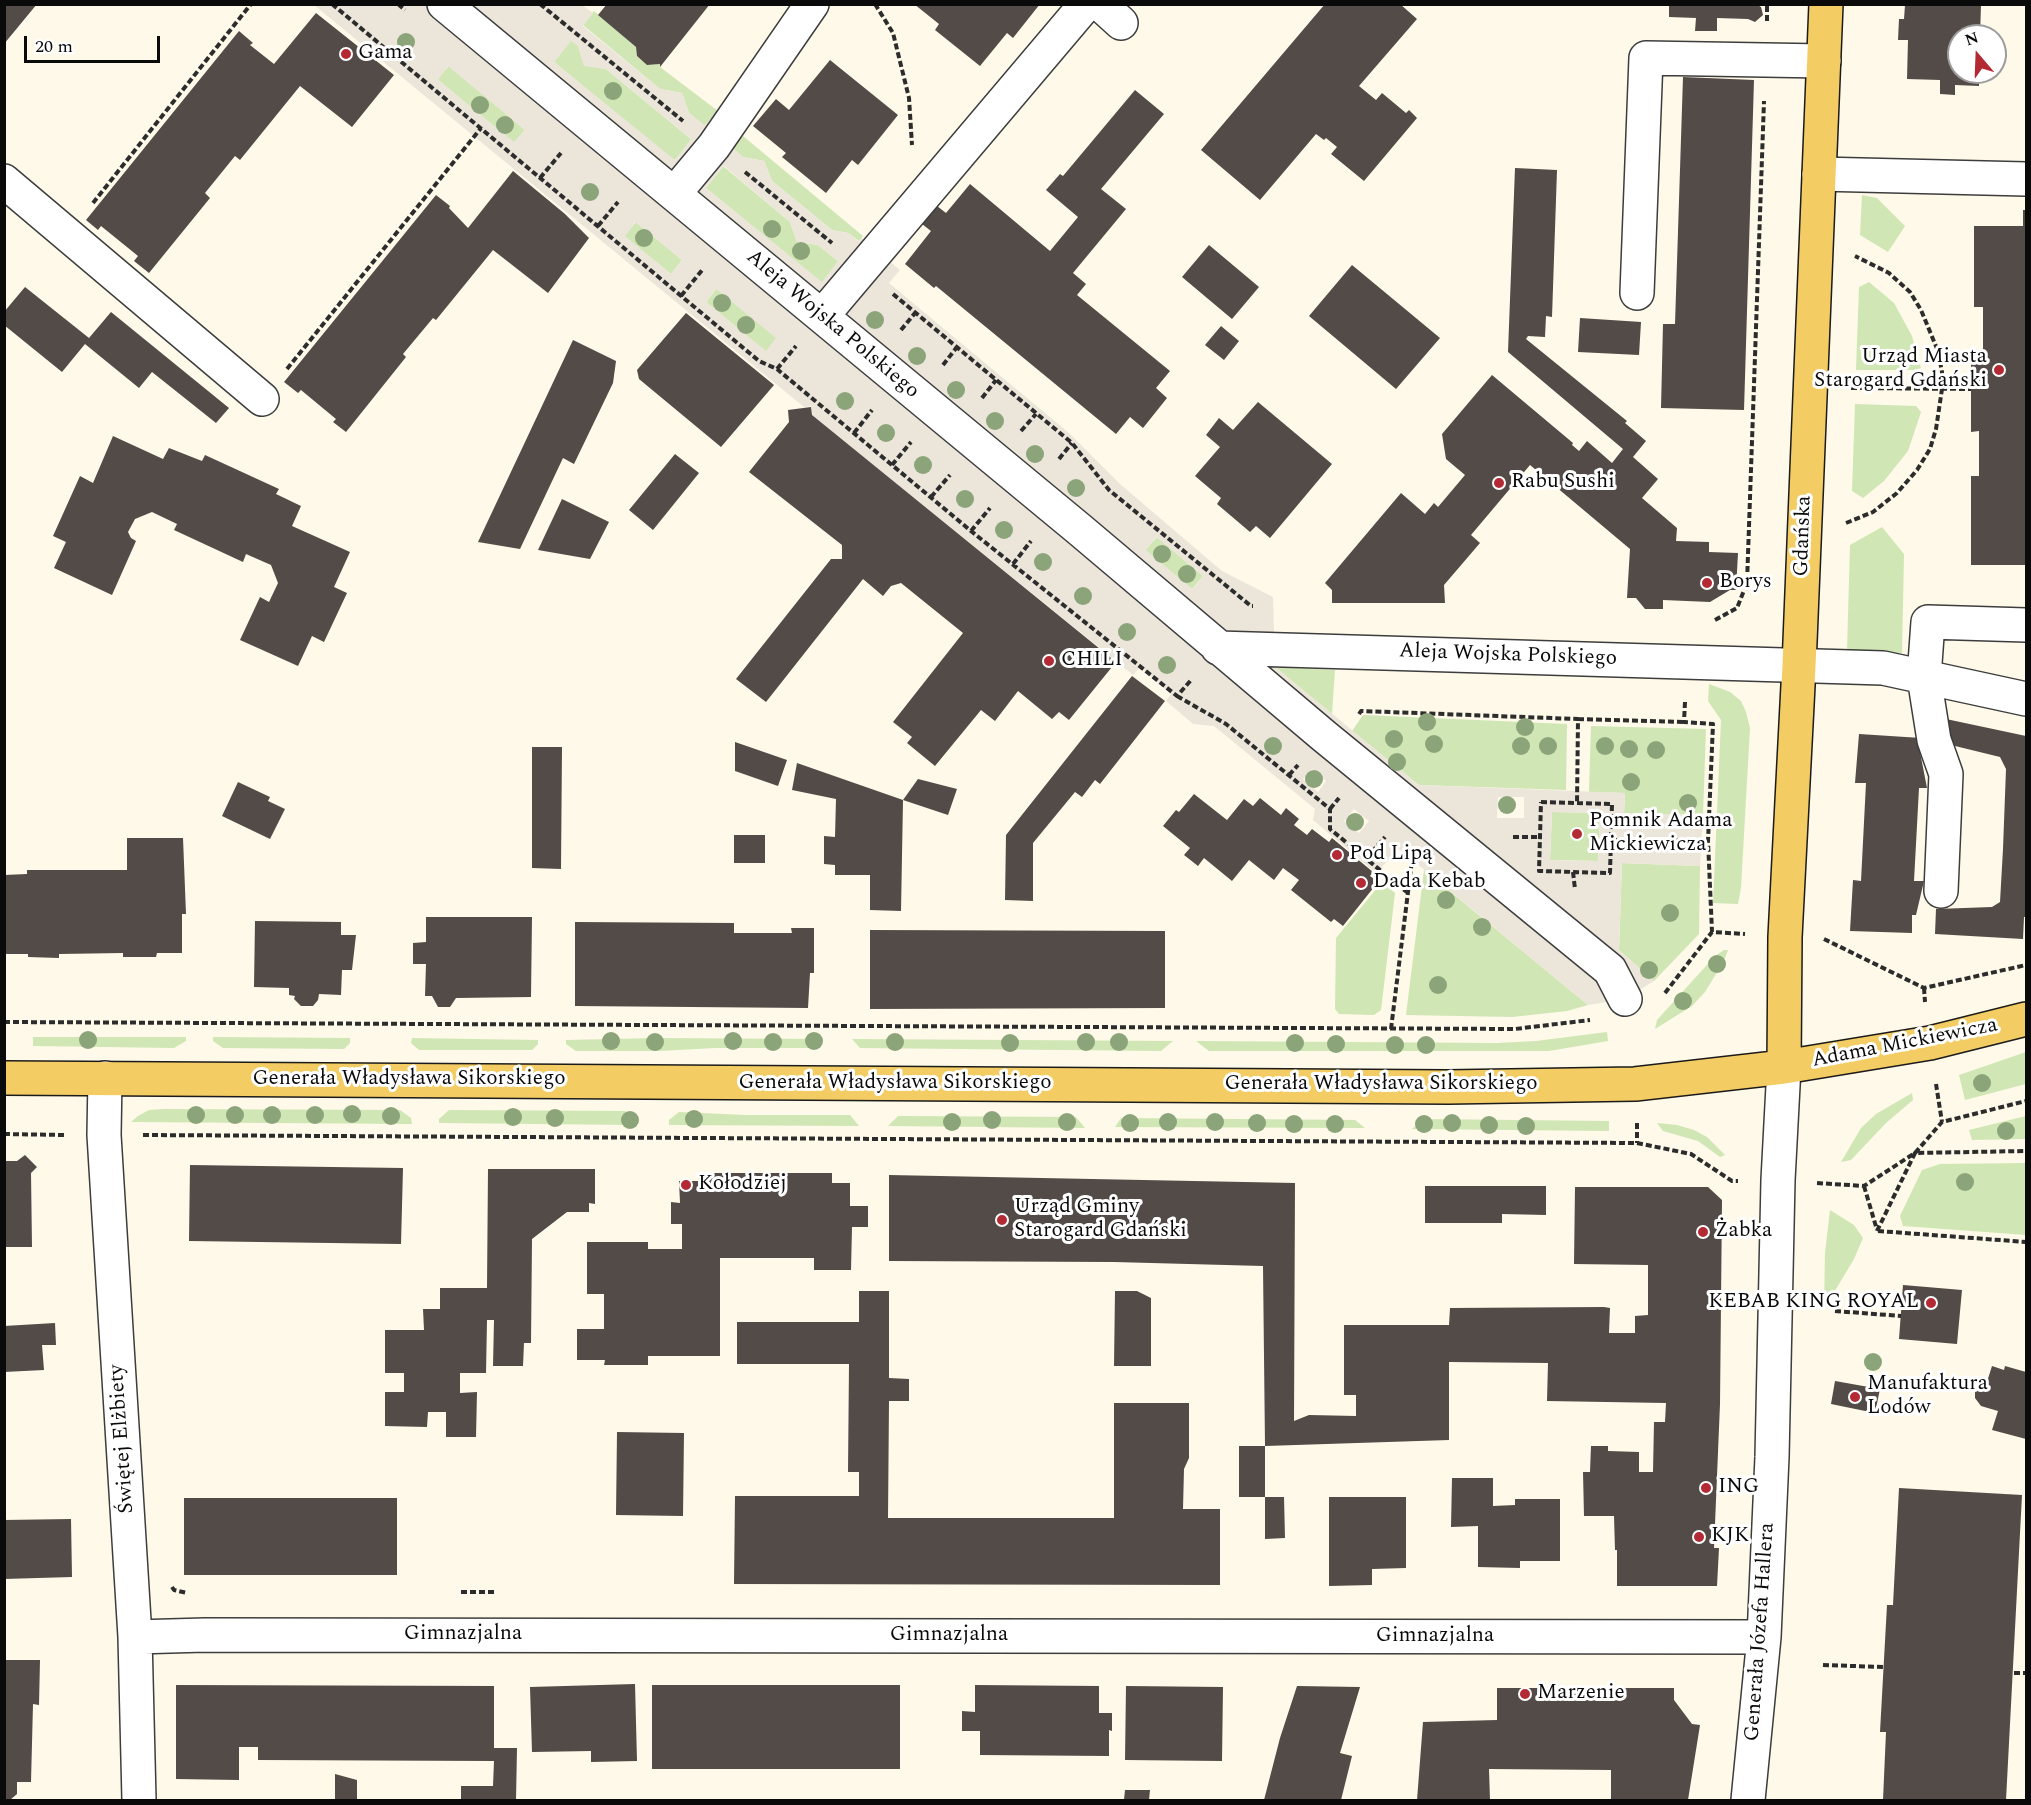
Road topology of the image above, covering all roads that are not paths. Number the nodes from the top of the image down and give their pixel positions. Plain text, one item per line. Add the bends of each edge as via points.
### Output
1 (444, 4) edge
2 (812, 4) edge
3 (1086, 4) edge
4 (1826, 4) edge
5 (1824, 62) junction
6 (1819, 174) junction
7 (2026, 178) edge
8 (4, 182) edge
9 (674, 194) junction
10 (1637, 293) dead end
11 (822, 316) junction
12 (262, 399) road end
13 (2026, 625) edge
14 (1218, 648) junction
15 (1798, 666) junction
16 (1924, 676) junction
17 (2026, 699) edge
18 (1941, 891) dead end
19 (1625, 999) dead end
20 (2026, 1019) edge
21 (1784, 1067) junction
22 (4, 1078) edge
23 (105, 1078) junction
24 (135, 1637) junction
25 (1764, 1637) junction
26 (139, 1800) edge
27 (1748, 1800) edge

1 - 9 street, Aleja Wojska Polskiego
2 - 9 street via 714,146
3 - 11 street
4 - 5 main road, Gdańska
5 - 6 main road, Gdańska
5 - 10 street via 1646,58
6 - 7 street
6 - 15 main road, Gdańska
8 - 12 street
9 - 11 street, Aleja Wojska Polskiego
11 - 14 street, Aleja Wojska Polskiego
13 - 16 street via 1928,622
14 - 15 street, Aleja Wojska Polskiego
14 - 19 street, Aleja Wojska Polskiego via 1610,970
15 - 16 street, Aleja Wojska Polskiego via 1883,668
15 - 21 main road, Gdańska via 1785,937
16 - 17 street, Aleja Wojska Polskiego
16 - 18 street via 1934,740 1946,774
20 - 21 main road, Adama Mickiewicza via 1930,1043
21 - 23 main road, Generała Władysława Sikorskiego via 1635,1084 1448,1087
21 - 25 street, Generała Józefa Hallera
22 - 23 main road, Generała Władysława Sikorskiego
23 - 24 street, Świętej Elżbiety via 104,1135
24 - 25 street, Gimnazjalna
24 - 26 street, Świętej Elżbiety
25 - 27 street, Generała Józefa Hallera

